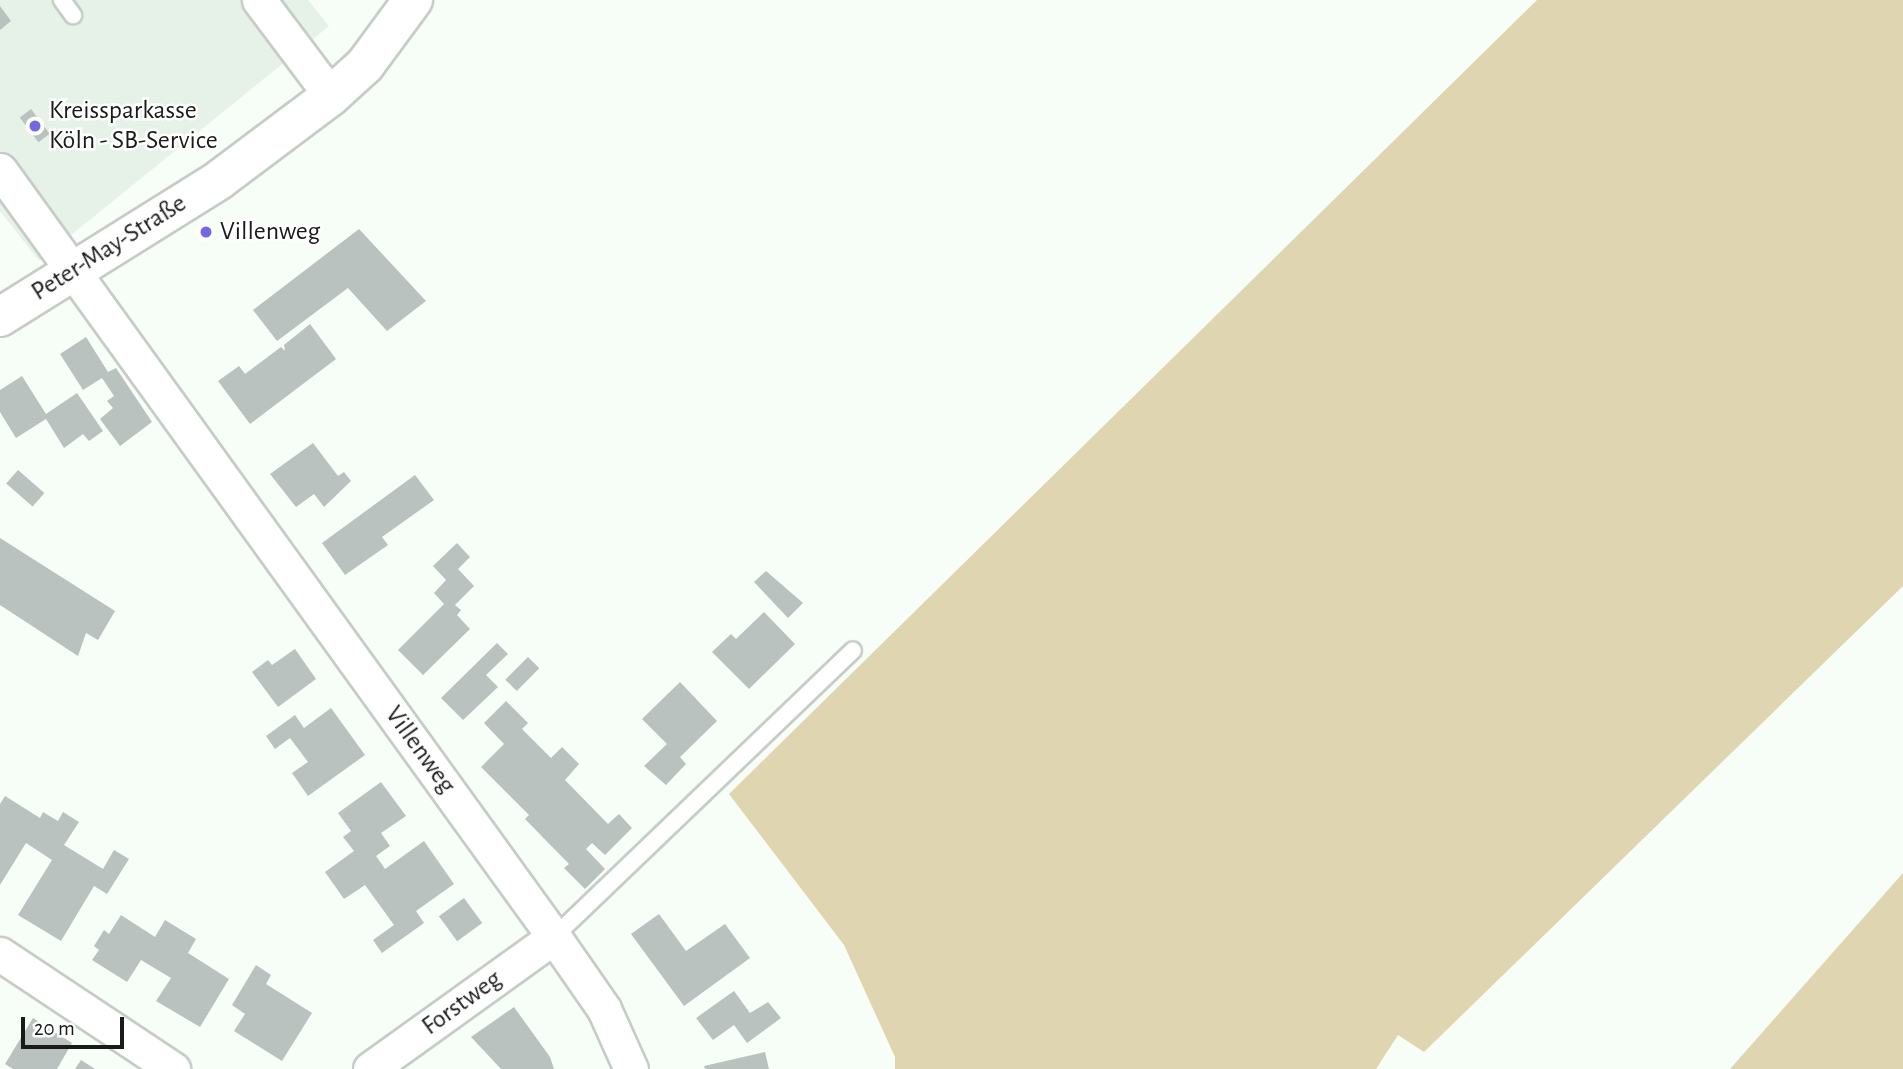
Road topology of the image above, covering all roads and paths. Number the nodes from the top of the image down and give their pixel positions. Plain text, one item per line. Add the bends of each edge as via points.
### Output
1 (62, 0) edge
2 (259, 0) edge
3 (413, 0) edge
4 (73, 15) dead end
5 (331, 96) junction
6 (0, 170) edge
7 (74, 267) junction
8 (0, 317) edge
9 (853, 650) dead end
10 (554, 937) junction
11 (0, 954) edge
12 (173, 1069) edge
13 (370, 1069) edge
14 (631, 1069) edge

1 - 4 lane
2 - 5 street
3 - 5 main road, Peter-May-Straße via 365,65
5 - 7 main road, Peter-May-Straße via 219,180
6 - 7 street, Villenweg
7 - 8 main road, Peter-May-Straße
7 - 10 street, Villenweg
9 - 10 lane
10 - 13 street, Forstweg
10 - 14 street, Villenweg via 604,1009
11 - 12 street

